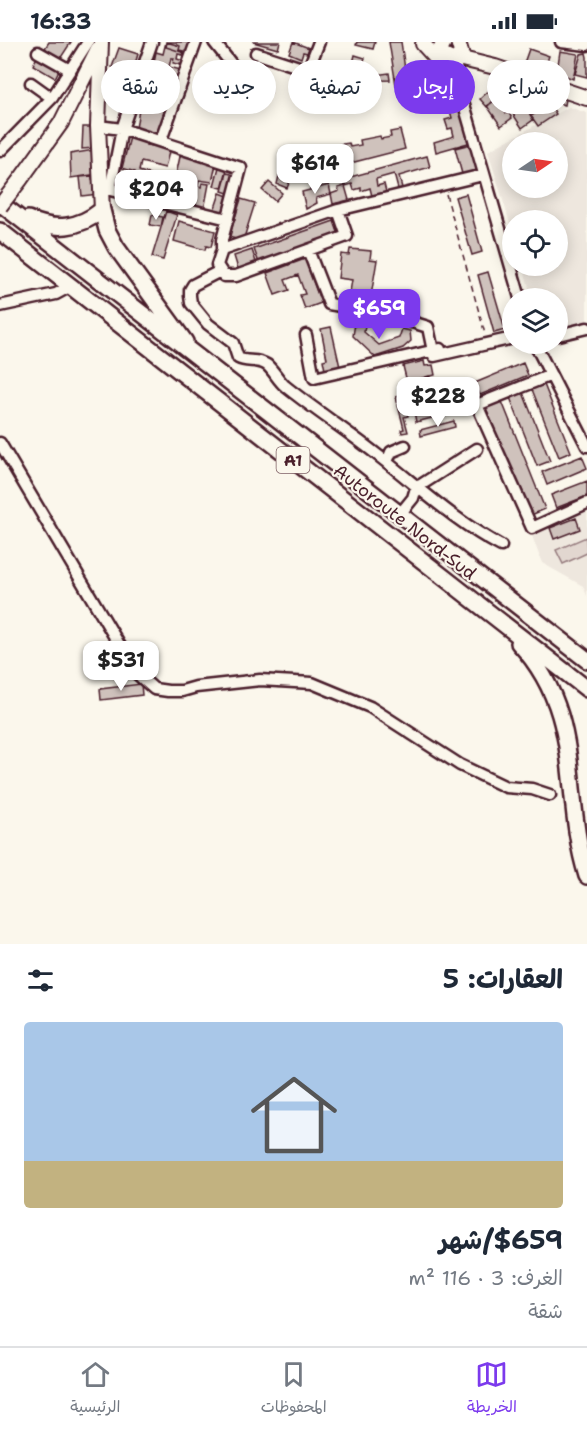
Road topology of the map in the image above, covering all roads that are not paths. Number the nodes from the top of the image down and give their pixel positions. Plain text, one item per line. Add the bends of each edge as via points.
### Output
1 (87, 42) edge
2 (101, 42) edge
3 (152, 42) edge
4 (196, 42) edge
5 (214, 42) edge
6 (319, 42) edge
7 (561, 42) edge
8 (421, 43) edge
9 (587, 45) edge
10 (450, 49) edge
11 (38, 52) dead end
12 (256, 53) dead end
13 (228, 60) edge
14 (437, 60) edge
15 (469, 60) edge
16 (487, 64) edge
17 (70, 70) junction
18 (31, 84) dead end
19 (570, 92) edge
20 (52, 98) junction
21 (587, 98) edge
22 (466, 114) edge
23 (98, 126) junction
24 (122, 129) junction
25 (161, 140) junction
26 (0, 152) edge
27 (483, 175) junction
28 (105, 190) junction
29 (4, 208) edge
30 (102, 210) junction
31 (338, 210) junction
32 (228, 219) junction
33 (0, 231) edge
34 (222, 250) junction
35 (308, 250) junction
36 (219, 271) junction
37 (69, 287) junction
38 (517, 288) edge
39 (0, 306) edge
40 (587, 328) edge
41 (568, 333) edge
42 (502, 334) edge
43 (306, 335) dead end
44 (502, 341) edge
45 (433, 351) junction
46 (191, 353) junction
47 (540, 354) edge
48 (551, 375) junction
49 (0, 443) edge
50 (405, 446) dead end
51 (587, 446) edge
52 (477, 449) dead end
53 (387, 462) junction
54 (416, 488) junction
55 (587, 503) edge
56 (400, 514) junction
57 (501, 546) dead end
58 (492, 615) junction
59 (587, 660) edge
60 (587, 689) edge
61 (550, 795) dead end
62 (587, 876) edge

1 - 17 street
2 - 23 main road
2 - 29 main road, bridge via 61,123
3 - 24 street
4 - 25 street
5 - 13 street
6 - 12 street via 308,70
7 - 9 street
8 - 10 main road
8 - 14 main road
10 - 15 main road
10 - 16 main road
11 - 17 street
17 - 20 street
18 - 20 street
19 - 21 main road
20 - 26 street
22 - 27 street
23 - 24 street
23 - 28 main road
24 - 25 street
24 - 28 street
25 - 32 street via 241,168
27 - 31 street
27 - 38 street
28 - 30 main road
28 - 32 street
29 - 30 highway via 57,228 82,224
29 - 46 highway, Autoroute Nord-Sud / A1
30 - 46 highway via 116,247
31 - 34 street
31 - 35 street via 347,236
32 - 34 street
33 - 37 highway, Autoroute Nord-Sud / A1
34 - 36 street
35 - 36 street via 236,276 224,276
35 - 45 street via 329,304 386,314 428,327
36 - 53 street via 190,290 191,303 208,324 233,343 238,358 259,360 283,384
37 - 39 street via 56,294
37 - 58 highway, Autoroute Nord-Sud / A1
40 - 41 street
42 - 45 street
43 - 45 street via 314,378
44 - 45 street via 434,356
46 - 56 highway, Autoroute Nord-Sud / A1
47 - 48 street
48 - 51 street
48 - 55 street via 477,405 532,528
49 - 61 street via 136,673 154,688 182,691 260,681 312,683 370,707 460,765 506,787
50 - 53 street via 391,452
52 - 54 street
53 - 54 street
54 - 56 street
54 - 57 street via 472,531
56 - 59 highway, Autoroute Nord-Sud / A1
58 - 60 highway, Autoroute Nord-Sud / A1
58 - 62 highway via 527,652 553,697 564,726 579,852

